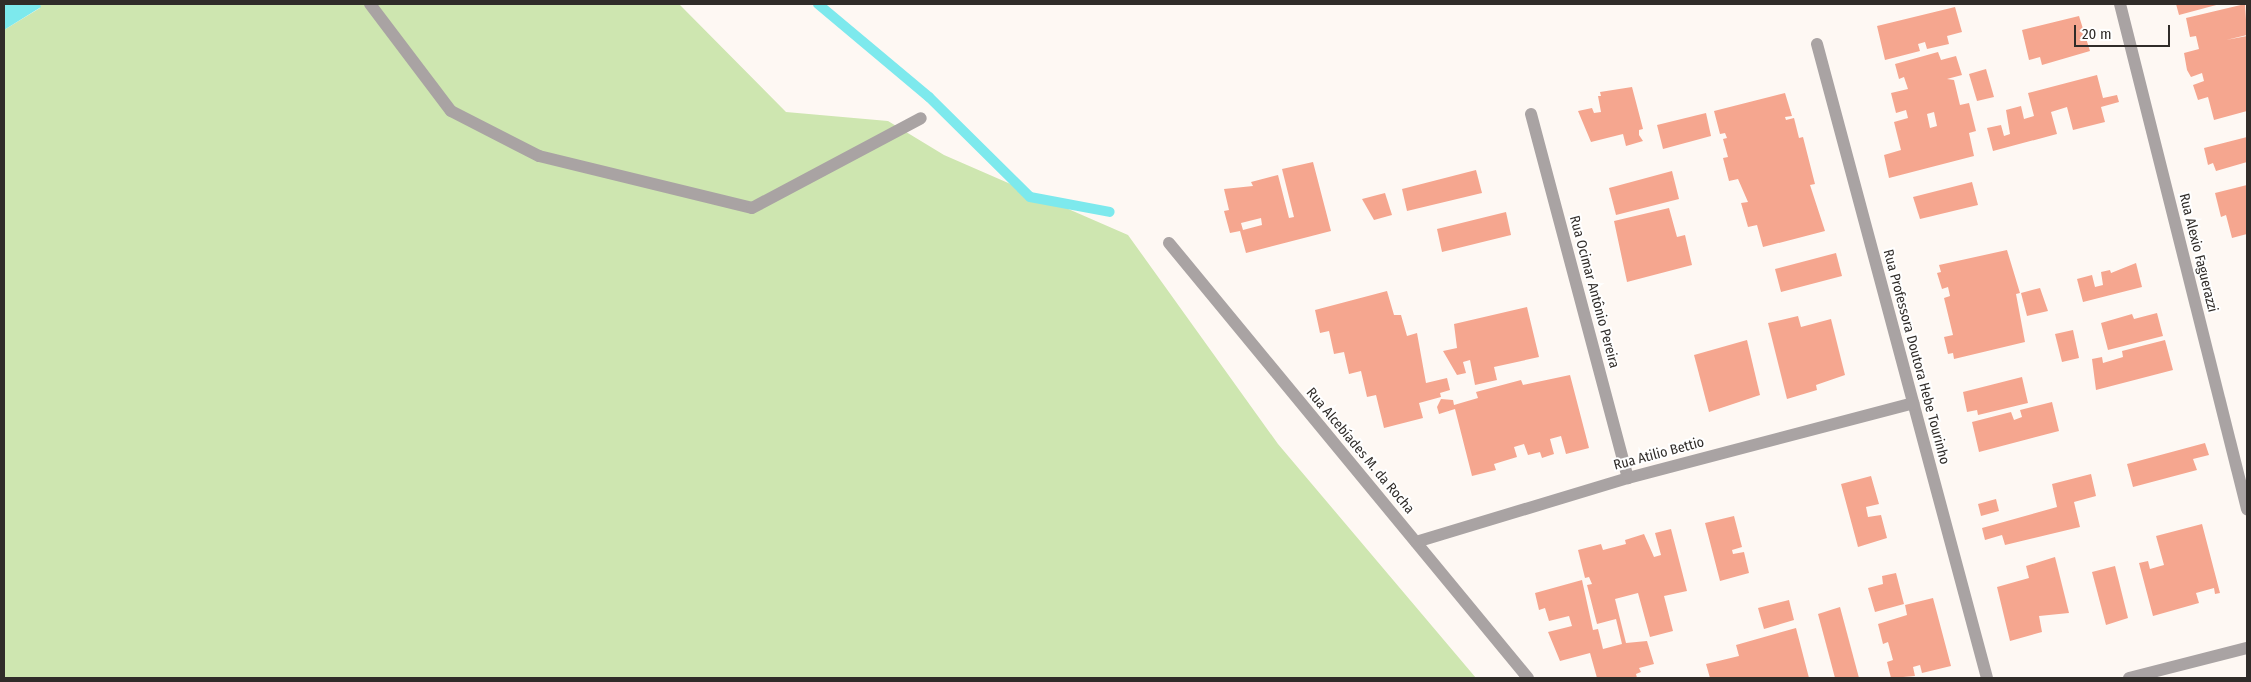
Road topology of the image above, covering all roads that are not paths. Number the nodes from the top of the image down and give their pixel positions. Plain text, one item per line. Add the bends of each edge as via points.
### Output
1 (370, 4) edge
2 (2120, 4) edge
3 (1817, 44) dead end
4 (1531, 114) dead end
5 (921, 118) dead end
6 (1169, 243) dead end
7 (1913, 403) junction
8 (1628, 478) junction
9 (2247, 509) edge
10 (1416, 542) junction
11 (2247, 648) edge
12 (1528, 678) edge
13 (1987, 678) edge
14 (2129, 678) edge

1 - 5 street via 451,110 539,156 752,208
2 - 9 street, Rua Alexio Faguerazzi
3 - 7 street, Rua Professora Doutora Hebe Tourinho
4 - 8 street, Rua Ocimar Antônio Pereira
6 - 10 street, Rua Alcebíades M. da Rocha
7 - 8 street, Rua Atilio Bettio
7 - 13 street, Rua Professora Doutora Hebe Tourinho
8 - 10 street, Rua Atilio Bettio
10 - 12 street, Rua Alcebíades M. da Rocha
11 - 14 street

